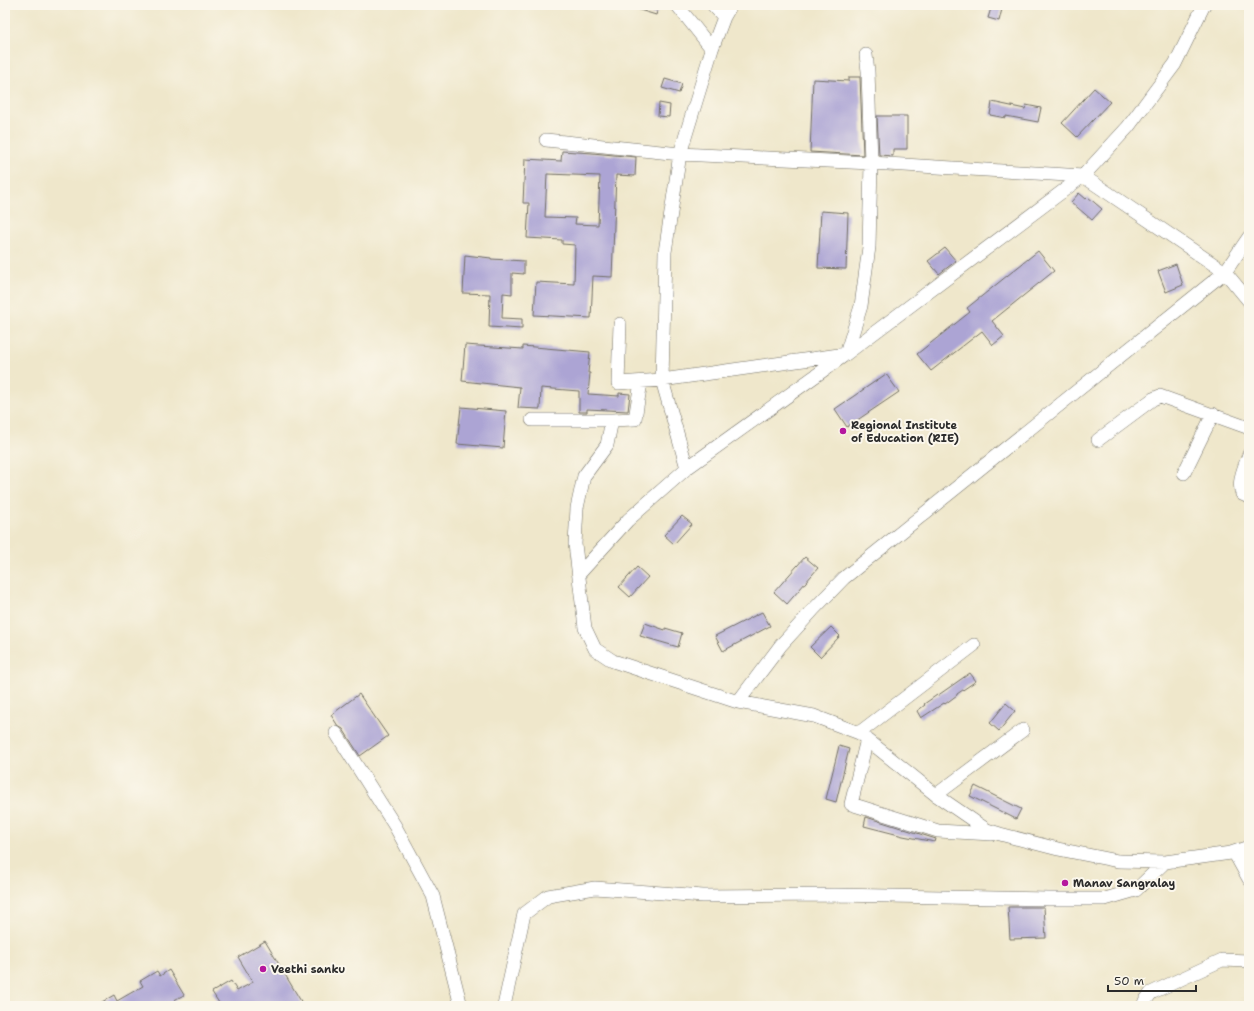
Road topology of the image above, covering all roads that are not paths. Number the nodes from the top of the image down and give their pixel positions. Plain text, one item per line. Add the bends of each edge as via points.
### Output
1 (677, 5) edge
2 (713, 5) edge
3 (731, 5) edge
4 (1204, 5) edge
5 (724, 17) junction
6 (712, 49) junction
7 (866, 55) dead end
8 (546, 140) dead end
9 (680, 154) junction
10 (871, 163) junction
11 (1083, 176) junction
12 (1249, 236) edge
13 (1225, 272) junction
14 (1249, 301) edge
15 (620, 324) dead end
16 (846, 354) junction
17 (662, 380) junction
18 (640, 382) junction
19 (1213, 414) junction
20 (532, 420) dead end
21 (612, 420) junction
22 (1249, 428) edge
23 (1098, 440) dead end
24 (1249, 454) edge
25 (687, 468) junction
26 (1184, 473) dead end
27 (1249, 497) edge
28 (579, 574) junction
29 (974, 645) dead end
30 (738, 702) junction
31 (1023, 730) dead end
32 (336, 733) dead end
33 (863, 736) junction
34 (936, 795) junction
35 (1000, 834) junction
36 (1249, 847) edge
37 (1234, 852) junction
38 (1165, 862) junction
39 (1248, 877) edge
40 (1249, 961) edge
41 (461, 1006) edge
42 (504, 1006) edge
43 (1143, 1006) edge

1 - 6 street
2 - 5 street
3 - 5 street
4 - 11 street via 1175,64 1128,127
5 - 6 street
6 - 9 street
7 - 10 street
8 - 9 street
9 - 10 street
9 - 17 street via 665,252
10 - 11 street
10 - 16 street via 869,247 860,306
11 - 13 street
11 - 16 street
12 - 13 street
13 - 14 street
13 - 30 street via 844,578 781,645
15 - 18 street via 618,383
16 - 17 street
16 - 25 street
17 - 18 street
17 - 25 street
18 - 21 street via 635,419
19 - 22 street
19 - 23 street via 1160,396
19 - 26 street
20 - 21 street
21 - 28 street via 607,444 584,476 578,508 576,544
24 - 27 street via 1240,483 1242,494
25 - 28 street via 628,520
28 - 30 street via 585,628 595,649 613,661
29 - 33 street
30 - 33 street via 814,716
31 - 34 street
32 - 41 street via 395,826 433,896
33 - 34 street
33 - 35 street via 850,804 938,831
34 - 35 street via 987,830
35 - 38 street via 1118,861
36 - 37 street
37 - 38 street
37 - 39 street
38 - 42 street via 1136,890 1105,899 703,896 595,888 548,896 524,914
40 - 43 street via 1222,960 1151,993

